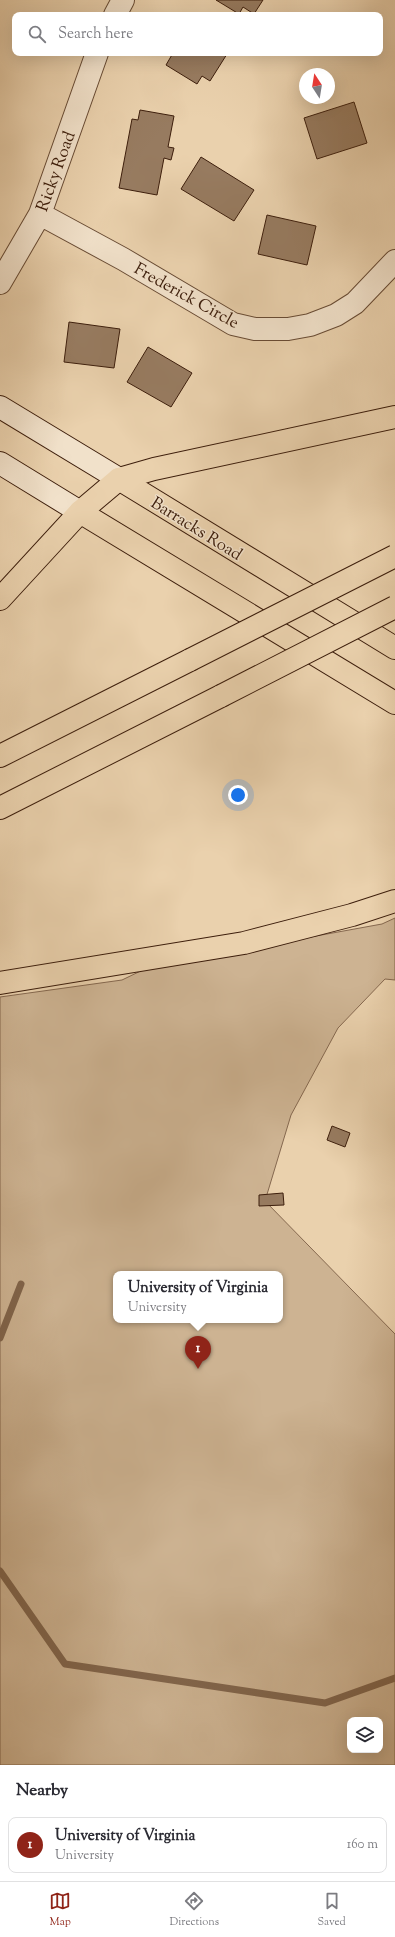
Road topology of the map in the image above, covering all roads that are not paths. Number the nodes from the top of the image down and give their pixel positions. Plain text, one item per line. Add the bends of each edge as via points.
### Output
1 (123, 0) edge
2 (117, 12) edge
3 (96, 56) edge
4 (40, 214) junction
5 (395, 261) edge
6 (0, 283) edge
7 (0, 407) edge
8 (395, 417) edge
9 (0, 463) edge
10 (119, 479) junction
11 (80, 512) junction
12 (395, 556) edge
13 (0, 599) edge
14 (395, 607) edge
15 (395, 648) edge
16 (395, 703) edge
17 (0, 756) edge
18 (0, 808) edge
19 (395, 901) edge
20 (0, 983) edge

1 - 2 street
3 - 4 street, Ricky Road
4 - 5 street, Frederick Circle via 123,259 233,324 255,329 288,329 310,325 336,315 354,303
4 - 6 street, Ricky Road
7 - 10 street, Barracks Road
8 - 10 main road via 154,468
9 - 11 street
10 - 11 main road
10 - 15 main road, Barracks Road
11 - 13 main road
11 - 16 main road
12 - 17 main road, bridge
14 - 18 main road, bridge
19 - 20 main road via 244,943

